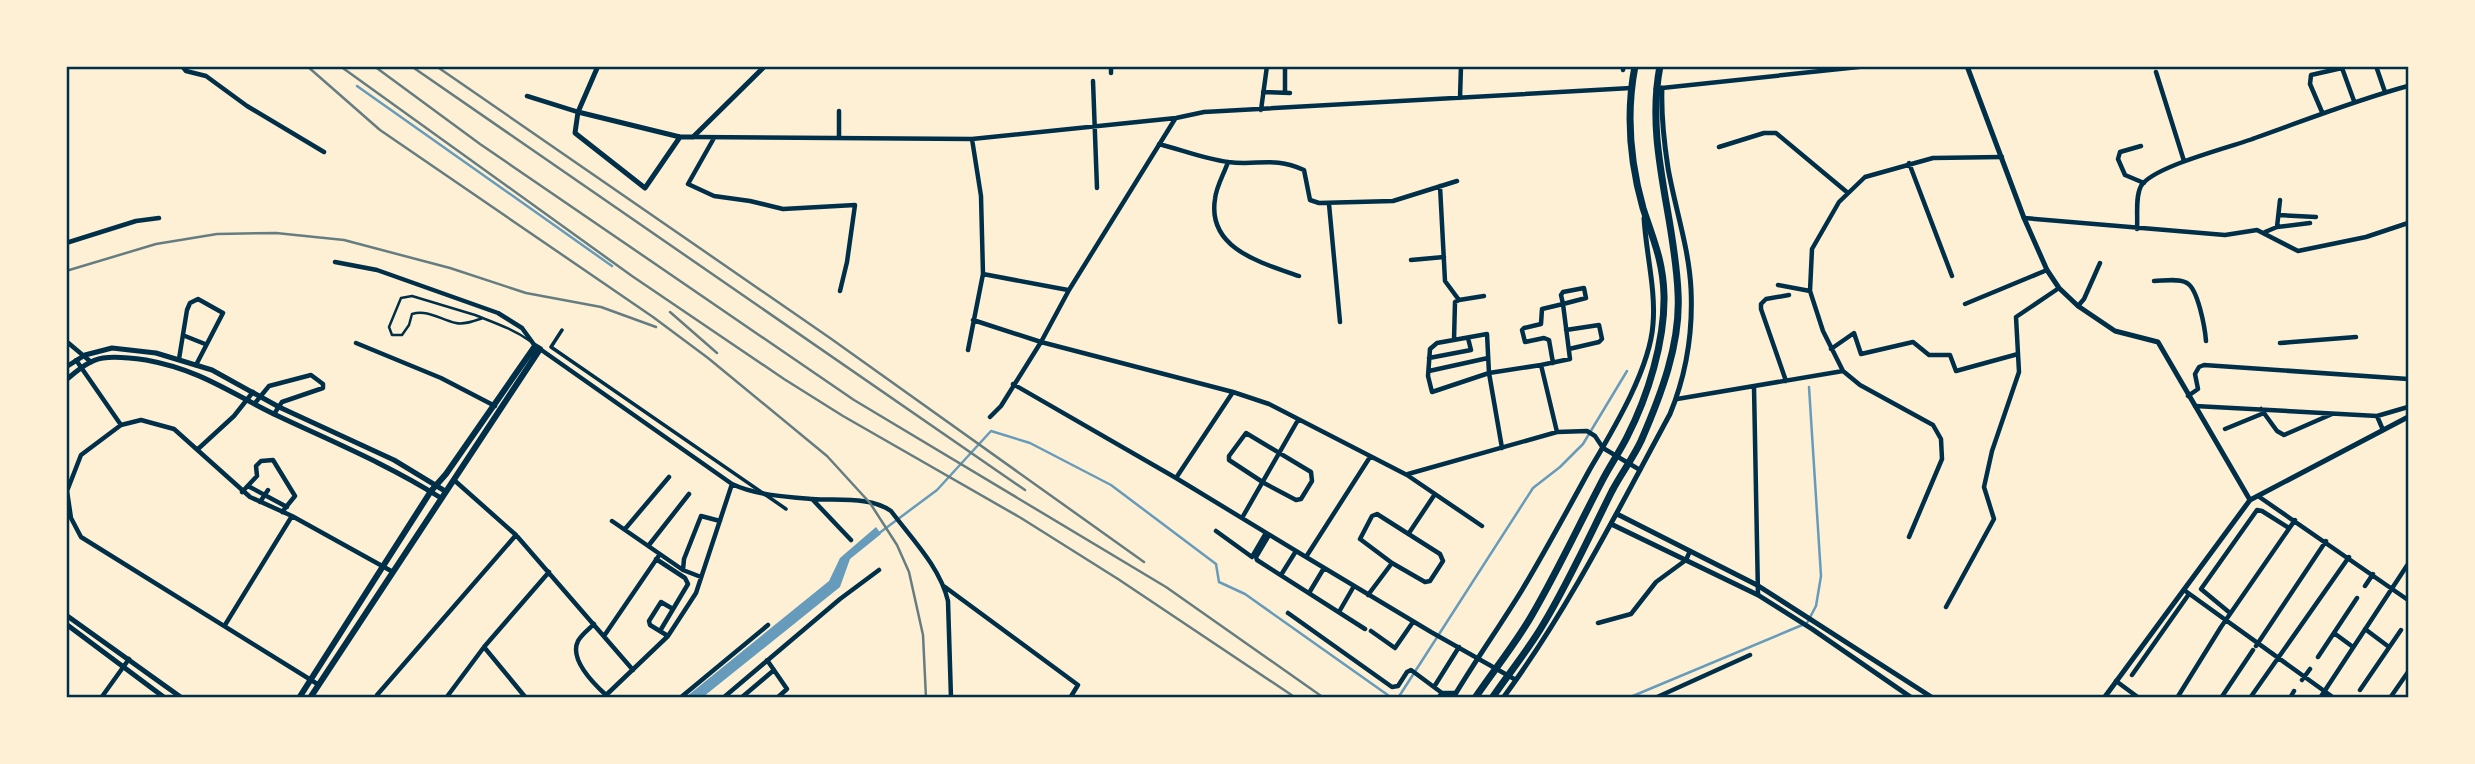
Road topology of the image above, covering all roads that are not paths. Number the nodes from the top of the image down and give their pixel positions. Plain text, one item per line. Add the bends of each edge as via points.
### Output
1 (182, 66) edge
2 (598, 66) edge
3 (765, 66) edge
4 (1267, 66) edge
5 (1285, 66) edge
6 (1461, 66) edge
7 (1635, 66) edge
8 (1660, 66) edge
9 (1868, 66) edge
10 (1967, 66) edge
11 (2376, 66) edge
12 (2156, 72) dead end
13 (1093, 81) dead end
14 (2409, 86) edge
15 (1631, 88) junction
16 (1659, 88) junction
17 (1263, 92) junction
18 (2385, 92) junction
19 (527, 96) dead end
20 (1460, 99) junction
21 (2354, 101) junction
22 (1261, 110) junction
23 (578, 111) junction
24 (839, 111) dead end
25 (2322, 112) junction
26 (1176, 118) junction
27 (1096, 127) junction
28 (680, 137) junction
29 (693, 137) junction
30 (715, 137) junction
31 (839, 138) junction
32 (972, 139) junction
33 (1159, 144) junction
34 (2141, 146) dead end
35 (1719, 147) dead end
36 (324, 152) dead end
37 (2002, 157) junction
38 (2184, 161) junction
39 (1228, 162) junction
40 (1909, 163) junction
41 (1457, 181) dead end
42 (2144, 183) junction
43 (1440, 186) junction
44 (1097, 188) dead end
45 (1848, 193) junction
46 (2280, 200) dead end
47 (1329, 204) junction
48 (1643, 208) junction
49 (2279, 215) junction
50 (2316, 217) dead end
51 (159, 218) dead end
52 (2024, 218) junction
53 (2309, 223) dead end
54 (2409, 223) edge
55 (2277, 227) junction
56 (2137, 229) junction
57 (1682, 230) junction
58 (1671, 233) junction
59 (2264, 233) junction
60 (66, 243) edge
61 (1444, 257) junction
62 (1411, 260) dead end
63 (335, 262) dead end
64 (2100, 263) dead end
65 (2047, 270) junction
66 (983, 274) junction
67 (1299, 276) dead end
68 (1952, 276) dead end
69 (2154, 281) dead end
70 (2059, 288) junction
71 (1069, 290) junction
72 (840, 291) dead end
73 (1810, 291) junction
74 (1484, 296) dead end
75 (1458, 300) junction
76 (1563, 304) junction
77 (1965, 304) dead end
78 (2078, 306) junction
79 (483, 318) junction
80 (973, 320) junction
81 (1340, 322) dead end
82 (562, 330) dead end
83 (1566, 330) junction
84 (185, 336) junction
85 (2356, 337) dead end
86 (1468, 338) junction
87 (1454, 340) junction
88 (66, 341) edge
89 (2206, 341) dead end
90 (1041, 342) junction
91 (356, 343) dead end
92 (2280, 343) dead end
93 (205, 344) junction
94 (538, 347) junction
95 (1569, 349) junction
96 (1831, 349) junction
97 (968, 350) dead end
98 (2018, 354) junction
99 (85, 355) junction
100 (1429, 358) junction
101 (1488, 358) junction
102 (180, 359) junction
103 (76, 360) junction
104 (91, 362) junction
105 (1553, 363) junction
106 (196, 365) junction
107 (1541, 365) junction
108 (1815, 366) dead end
109 (66, 367) edge
110 (82, 368) junction
111 (1804, 368) dead end
112 (1429, 371) junction
113 (1843, 371) junction
114 (1789, 372) dead end
115 (1489, 373) junction
116 (1817, 376) junction
117 (1807, 377) junction
118 (2409, 379) edge
119 (66, 380) edge
120 (1789, 381) junction
121 (1013, 384) junction
122 (1754, 387) junction
123 (1233, 391) junction
124 (253, 392) junction
125 (260, 396) junction
126 (2188, 396) junction
127 (247, 399) junction
128 (1676, 399) junction
129 (255, 403) junction
130 (2194, 406) junction
131 (279, 407) junction
132 (497, 407) junction
133 (2409, 407) edge
134 (2263, 411) junction
135 (2332, 413) junction
136 (274, 414) junction
137 (2376, 416) junction
138 (990, 417) dead end
139 (2409, 417) edge
140 (1298, 419) junction
141 (121, 425) junction
142 (2225, 429) dead end
143 (2383, 430) junction
144 (1557, 432) junction
145 (1502, 448) junction
146 (1603, 448) junction
147 (198, 449) junction
148 (1281, 453) junction
149 (1370, 457) junction
150 (1640, 470) junction
151 (1408, 475) junction
152 (669, 477) dead end
153 (1176, 478) junction
154 (454, 480) junction
155 (732, 484) junction
156 (1264, 484) junction
157 (248, 486) junction
158 (433, 488) junction
159 (268, 490) dead end
160 (242, 492) junction
161 (443, 494) junction
162 (689, 494) dead end
163 (1435, 494) junction
164 (264, 496) junction
165 (2258, 496) junction
166 (812, 499) junction
167 (2250, 500) junction
168 (260, 502) junction
169 (287, 507) junction
170 (786, 509) dead end
171 (282, 512) junction
172 (1616, 514) junction
173 (292, 516) junction
174 (69, 518) edge
175 (1242, 518) junction
176 (2294, 520) junction
177 (612, 521) dead end
178 (720, 521) junction
179 (1611, 524) junction
180 (1482, 526) dead end
181 (2289, 528) junction
182 (625, 529) junction
183 (407, 530) junction
184 (1216, 531) dead end
185 (1409, 533) junction
186 (1268, 534) junction
187 (516, 535) junction
188 (417, 536) junction
189 (1909, 537) dead end
190 (852, 540) dead end
191 (2326, 541) junction
192 (649, 545) junction
193 (1296, 551) junction
194 (1690, 551) junction
195 (658, 556) junction
196 (1306, 557) junction
197 (2349, 557) junction
198 (1686, 560) junction
199 (1392, 562) junction
200 (2409, 564) edge
201 (383, 566) junction
202 (1324, 568) junction
203 (683, 570) junction
204 (879, 570) dead end
205 (393, 572) junction
206 (549, 572) junction
207 (1281, 575) junction
208 (2373, 575) junction
209 (701, 577) junction
210 (1757, 585) junction
211 (944, 586) junction
212 (1354, 586) junction
213 (2365, 586) dead end
214 (2392, 588) junction
215 (2186, 592) junction
216 (1309, 593) junction
217 (2206, 594) junction
218 (1368, 595) junction
219 (1758, 595) junction
220 (2357, 598) dead end
221 (2409, 600) edge
222 (2200, 602) junction
223 (1946, 607) dead end
224 (674, 609) junction
225 (1800, 611) junction
226 (1339, 612) junction
227 (1288, 613) dead end
228 (2230, 613) junction
229 (66, 615) edge
230 (1796, 619) junction
231 (2226, 620) junction
232 (1413, 622) junction
233 (1598, 623) dead end
234 (66, 624) edge
235 (594, 624) junction
236 (225, 625) junction
237 (768, 625) dead end
238 (2365, 629) junction
239 (2401, 630) dead end
240 (660, 631) junction
241 (2334, 633) junction
242 (604, 636) junction
243 (668, 636) junction
244 (2255, 646) junction
245 (484, 647) junction
246 (1459, 647) junction
247 (2353, 647) junction
248 (2389, 647) junction
249 (1750, 655) dead end
250 (2279, 657) junction
251 (2318, 657) dead end
252 (1479, 658) junction
253 (130, 659) junction
254 (767, 660) junction
255 (124, 666) junction
256 (2310, 669) dead end
257 (633, 670) junction
258 (774, 670) junction
259 (2409, 672) edge
260 (748, 676) junction
261 (2132, 676) dead end
262 (2304, 678) junction
263 (311, 680) junction
264 (1516, 680) junction
265 (2116, 681) junction
266 (319, 685) junction
267 (755, 686) junction
268 (1434, 687) junction
269 (731, 690) junction
270 (2360, 690) dead end
271 (2294, 691) dead end
272 (2324, 691) junction
273 (1440, 695) edge
274 (1455, 695) edge
275 (604, 696) edge
276 (179, 697) edge
277 (101, 698) edge
278 (165, 698) edge
279 (299, 698) edge
280 (310, 698) edge
281 (378, 698) edge
282 (446, 698) edge
283 (526, 698) edge
284 (680, 698) edge
285 (723, 698) edge
286 (739, 698) edge
287 (777, 698) edge
288 (951, 698) edge
289 (1070, 698) edge
290 (1475, 698) edge
291 (1492, 698) edge
292 (1503, 698) edge
293 (1655, 698) edge
294 (1912, 698) edge
295 (1933, 698) edge
296 (2104, 698) edge
297 (2139, 698) edge
298 (2177, 698) edge
299 (2221, 698) edge
300 (2250, 698) edge
301 (2290, 698) edge
302 (2320, 698) edge
303 (2334, 698) edge
304 (2390, 698) edge

1 - 36 street via 206,76
2 - 23 street
3 - 29 street
4 - 17 street
5 - 17 street via 1287,93
6 - 20 street
7 - 15 highway
8 - 16 highway
9 - 16 street
10 - 37 street
11 - 18 street
12 - 38 street
13 - 27 street
14 - 18 street
15 - 20 street
15 - 48 highway via 1631,143
16 - 57 street via 1668,167
16 - 58 highway via 1656,141
17 - 22 street
18 - 21 street
19 - 23 street
20 - 22 street
21 - 25 street
21 - 25 street via 2342,68 2311,75 2310,84
22 - 26 street
23 - 28 street
23 - 28 street via 575,133 645,188
24 - 31 street
25 - 38 street
26 - 27 street
26 - 33 street
27 - 32 street
27 - 44 street
28 - 29 street
29 - 30 street
30 - 31 street
30 - 72 street via 688,184 714,196 783,209 855,205
31 - 32 street
32 - 66 street via 981,196
33 - 39 street
33 - 71 street
34 - 42 street via 2120,152 2118,159 2124,175
35 - 45 street via 1776,133
37 - 40 street
37 - 52 street
38 - 42 street
39 - 47 street via 1290,163 1304,170 1310,200
39 - 67 street via 1215,197 1214,219 1227,241 1245,257
40 - 45 street via 1865,177
40 - 68 street
41 - 43 street
42 - 56 street via 2138,196
43 - 47 street via 1393,201
43 - 61 street
45 - 73 street via 1812,250
46 - 49 street
47 - 81 street
48 - 146 street via 1653,325 1647,355
48 - 290 highway via 1659,250 1664,294 1653,369 1628,435 1530,618
49 - 50 street
49 - 55 street
51 - 60 street
52 - 56 street
52 - 65 street
53 - 55 street
54 - 59 street via 2298,251
55 - 59 street
56 - 59 street
57 - 58 highway
57 - 128 street via 1691,288 1688,354
58 - 291 highway via 1678,293 1667,373 1640,442 1547,618
61 - 62 street
61 - 75 street via 1446,281
63 - 94 street via 377,270 498,313 522,328
64 - 78 street
65 - 70 street
65 - 77 street
66 - 71 street
66 - 80 street
69 - 89 street via 2189,284
70 - 78 street
70 - 98 street via 2016,317
71 - 90 street
73 - 96 street
73 - 120 street via 1782,286 1786,296 1762,302
74 - 75 street
75 - 87 street
76 - 76 street via 1586,298 1584,288 1563,292
76 - 83 street
76 - 105 street via 1542,309 1541,324 1522,330 1525,342 1549,340
78 - 126 street via 2115,331 2158,342
79 - 79 lane via 412,296 401,299 389,327 392,335 402,335 412,314 419,312 458,324
79 - 94 lane via 514,330
80 - 90 street
80 - 97 street
82 - 170 street via 551,347
83 - 95 street
83 - 95 street via 1599,325 1602,339
84 - 93 street
84 - 93 street via 187,310 198,299 223,313
84 - 102 street
85 - 92 street
86 - 87 street
86 - 100 street via 1471,350
86 - 101 street via 1487,334
87 - 100 street via 1437,343
88 - 99 street
90 - 121 street
90 - 123 street
91 - 132 street
93 - 106 street
94 - 132 main road
94 - 155 street
95 - 105 street via 1570,359
96 - 98 street via 1854,333 1861,354 1913,342 1929,355 1950,355 1956,371
96 - 113 street
98 - 223 street via 2019,372 1984,488 1994,519
99 - 102 street via 112,348
99 - 103 street
99 - 104 street
100 - 112 street
101 - 112 street
101 - 115 street
102 - 106 street
103 - 109 street
103 - 110 street
104 - 110 street
104 - 127 street via 130,358 172,365
105 - 107 street
106 - 124 street
107 - 115 street
107 - 144 street
108 - 116 street
110 - 119 street
110 - 141 street
111 - 117 street
112 - 115 street via 1432,392
113 - 116 street
113 - 189 street via 1933,425 1941,439 1942,459
114 - 120 street
115 - 145 street
116 - 117 street
117 - 120 street
118 - 126 street via 2204,365 2195,374 2198,389
120 - 122 street
121 - 138 street
121 - 153 street
122 - 128 street
122 - 210 street
123 - 140 street
123 - 153 street
124 - 125 street
124 - 127 street
125 - 129 street
125 - 131 street
125 - 131 street via 269,386 311,375 323,384 323,388 282,401
126 - 130 street
127 - 129 street
127 - 147 street
128 - 150 street
129 - 136 street
130 - 134 street
130 - 167 street
131 - 136 street
131 - 158 street via 394,460
132 - 154 main road
132 - 158 main road
133 - 137 street
134 - 135 street
134 - 135 street via 2284,435
134 - 142 street
135 - 137 street
136 - 158 street
137 - 143 street
139 - 143 street
140 - 148 street
140 - 149 street
141 - 147 street via 141,420 174,429
141 - 174 street via 80,455 67,491
143 - 165 street
144 - 145 street
144 - 146 street via 1587,431
145 - 151 street
146 - 150 street
146 - 252 street
147 - 160 street
148 - 156 street
148 - 156 street via 1311,472 1312,481 1298,501
148 - 156 street via 1246,433 1229,456 1232,463
149 - 151 street
149 - 196 street
150 - 172 street
151 - 163 street
152 - 182 street
153 - 175 street
154 - 161 main road
154 - 187 street
155 - 166 street via 744,490
155 - 178 street
156 - 175 street
157 - 160 street
157 - 164 street
157 - 169 street via 258,474 256,466 273,460 295,496
158 - 161 street
158 - 183 main road
159 - 164 street
160 - 168 street
161 - 188 main road
162 - 192 street
163 - 180 street
163 - 185 street
164 - 168 street
164 - 169 street
165 - 167 street
165 - 176 street
166 - 190 street
166 - 211 street via 885,506
167 - 215 street
168 - 171 street
169 - 171 street
171 - 173 street
172 - 179 street
172 - 194 street
173 - 201 street
173 - 236 street
174 - 236 street via 81,537
175 - 186 street
176 - 181 street
176 - 191 street
177 - 182 street
178 - 203 street via 701,516
178 - 209 street
179 - 198 street
179 - 264 street
181 - 217 street via 2257,510 2201,589
181 - 228 street
182 - 192 street
183 - 188 main road
183 - 201 main road
184 - 186 street via 1252,557
185 - 199 street via 1377,514 1371,516 1360,539
185 - 199 street via 1443,561 1427,582
186 - 193 street
186 - 207 street via 1256,559
187 - 206 street
187 - 281 street
188 - 205 main road
191 - 197 street
191 - 244 street
192 - 195 street
193 - 196 street
193 - 207 street
194 - 198 street
194 - 210 street
195 - 203 street
195 - 224 street via 687,582
195 - 242 street
196 - 202 street
197 - 208 street
197 - 250 street
198 - 219 street
198 - 233 street via 1656,582 1631,614
199 - 218 street
200 - 214 street
201 - 205 street
201 - 263 main road
202 - 212 street
202 - 216 street
203 - 209 street
204 - 254 street
205 - 266 main road
206 - 235 street
206 - 245 street
207 - 216 street
208 - 213 street
208 - 214 street
209 - 243 street
210 - 219 street
210 - 225 street
211 - 288 street
211 - 289 street via 1078,685
212 - 218 street
212 - 226 street
214 - 221 street
214 - 238 street
215 - 222 street
215 - 261 street
215 - 265 street
216 - 226 street
217 - 222 street
217 - 228 street
218 - 232 street
219 - 230 street
220 - 241 street
222 - 231 street
224 - 240 street
224 - 240 street via 660,603 649,621
225 - 230 street
225 - 295 street
226 - 232 street via 1395,648
227 - 268 street via 1392,687 1411,670
228 - 231 street
229 - 253 street
230 - 294 street
231 - 244 street
231 - 298 street
232 - 246 street
234 - 255 street
235 - 242 street
235 - 275 street via 578,640 577,653
236 - 263 street
237 - 284 street
238 - 247 street
238 - 248 street
239 - 248 street
240 - 243 street
241 - 247 street
241 - 251 street
242 - 257 street
243 - 257 street
244 - 250 street
244 - 299 street
245 - 282 street
245 - 283 street
246 - 252 street
246 - 268 street
247 - 272 street
248 - 270 street
249 - 293 street
250 - 262 street
250 - 300 street
252 - 264 street
252 - 274 street
253 - 255 street
253 - 276 street
254 - 258 street
254 - 260 street
255 - 277 street
255 - 278 street
256 - 262 street
257 - 275 street
258 - 267 street
258 - 287 street via 786,689
259 - 304 street
260 - 267 street
260 - 269 street
262 - 272 street
263 - 266 street
263 - 279 main road
264 - 292 street
265 - 296 street
265 - 297 street
266 - 280 main road
267 - 286 street
268 - 273 street
269 - 285 street
269 - 286 street
271 - 301 street
272 - 302 street
272 - 303 street
273 - 274 street

